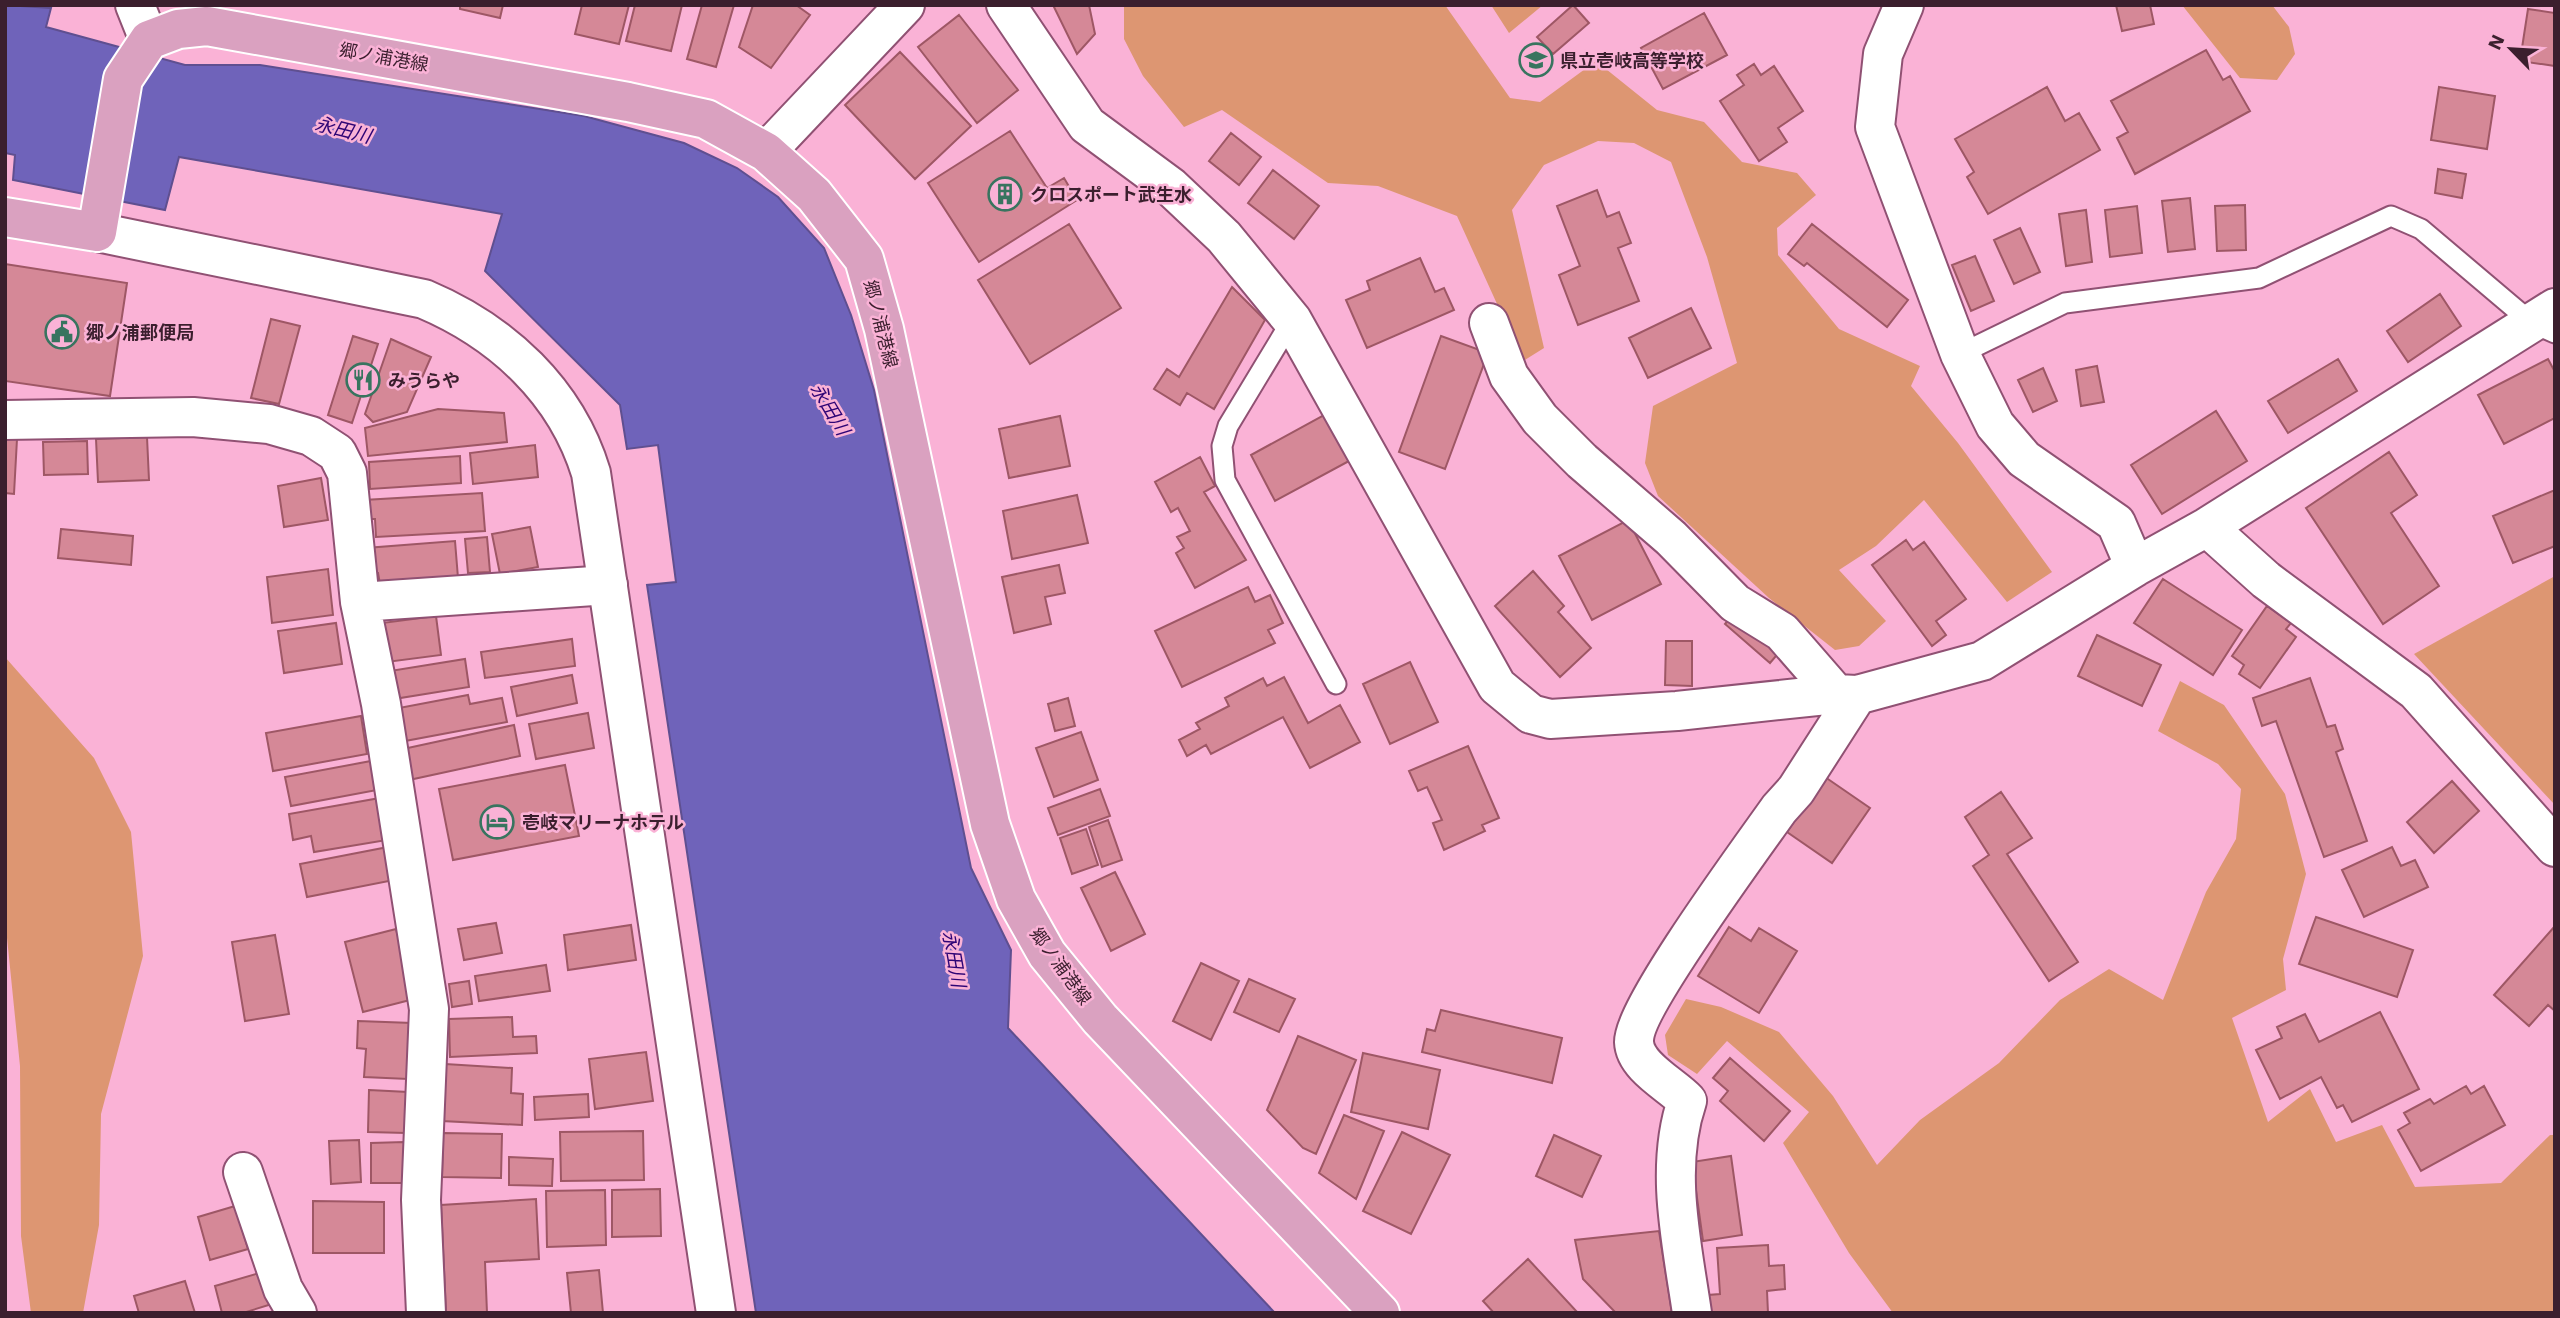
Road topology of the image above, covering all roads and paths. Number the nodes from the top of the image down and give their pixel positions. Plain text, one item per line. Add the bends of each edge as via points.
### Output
1 (135, 5) edge
2 (905, 5) edge
3 (1006, 5) edge
4 (1904, 5) edge
5 (149, 40) junction
6 (766, 152) junction
7 (5, 217) edge
8 (99, 218) junction
9 (1292, 320) junction
10 (2547, 321) edge
11 (1489, 323) dead end
12 (1960, 354) junction
13 (5, 420) edge
14 (2207, 527) junction
15 (2135, 567) junction
16 (608, 585) junction
17 (360, 601) junction
18 (1336, 684) dead end
19 (1847, 694) junction
20 (2555, 847) edge
21 (243, 1172) dead end
22 (297, 1313) edge
23 (426, 1313) edge
24 (716, 1313) edge
25 (1380, 1313) edge
26 (1692, 1313) edge

1 - 5 street
2 - 6 street
3 - 9 street via 1087,125 1171,187 1224,237
4 - 12 street via 1883,54 1875,127
5 - 6 main road, 郷ノ浦港線 via 178,29 207,26 258,34 706,119
5 - 8 main road via 123,79
6 - 25 main road, 郷ノ浦港線 via 814,195 864,259 887,342 990,824 1016,899 1047,954 1100,1019
7 - 8 main road
8 - 16 street via 424,299 460,314 518,358 566,414 591,473
9 - 18 lane via 1228,426 1222,446 1225,480
9 - 19 street via 1497,686 1517,705 1550,719
10 - 12 lane via 2421,229 2391,216 2259,278 2065,303
10 - 14 street
11 - 19 street via 1509,376 1540,419 1671,537 1735,603 1782,632
12 - 15 street via 1995,425 2024,459 2116,523
13 - 17 street via 214,417 269,424 311,436 337,453 348,473
14 - 15 street
14 - 20 street via 2266,580 2416,691
15 - 19 street via 1982,661
16 - 17 street
16 - 24 street
17 - 23 street via 381,704 429,1009 421,1200
19 - 26 street via 1796,790 1716,899 1640,1020 1634,1042 1639,1059 1687,1101 1678,1126 1676,1156
21 - 22 street via 283,1289

